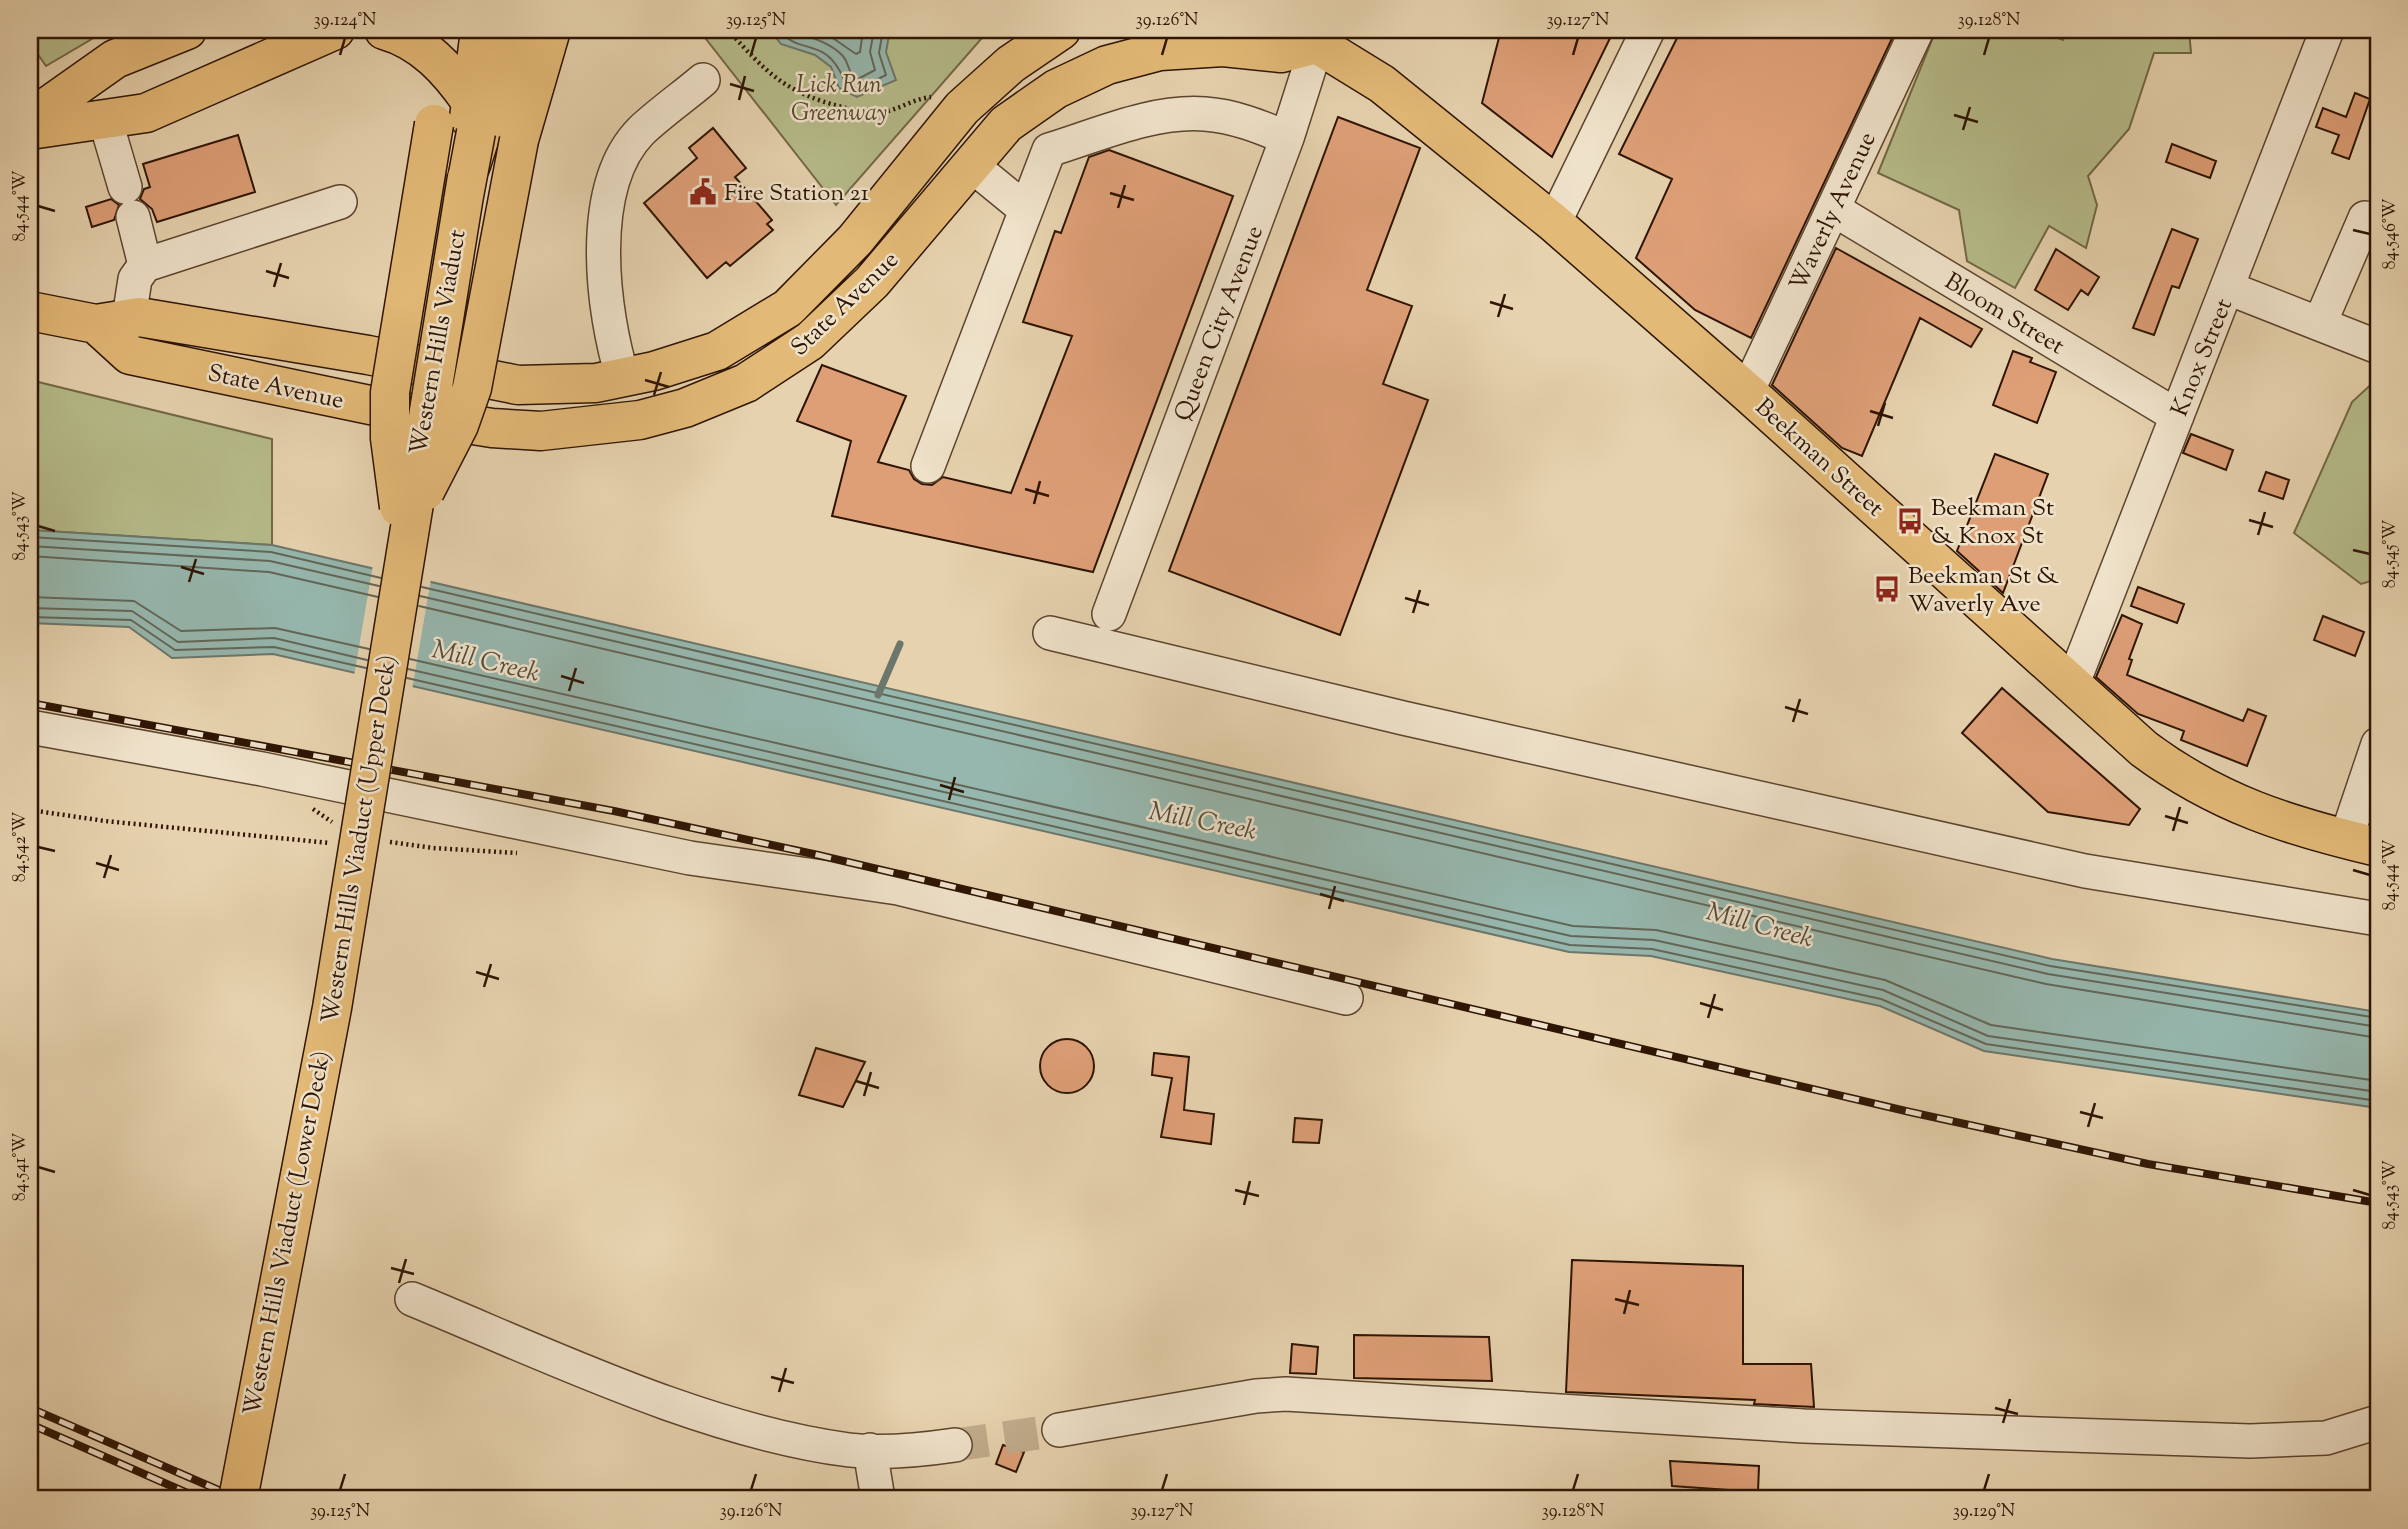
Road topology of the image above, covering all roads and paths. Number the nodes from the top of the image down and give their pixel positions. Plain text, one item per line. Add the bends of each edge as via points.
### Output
1 (187, 30) edge
2 (384, 30) edge
3 (460, 30) edge
4 (480, 30) edge
5 (520, 30) edge
6 (551, 30) edge
7 (728, 30) edge
8 (1061, 30) edge
9 (1648, 30) edge
10 (1917, 30) edge
11 (2327, 30) edge
12 (329, 31) edge
13 (1314, 34) edge
14 (446, 66) junction
15 (703, 80) dead end
16 (938, 97) dead end
17 (473, 117) junction
18 (105, 119) junction
19 (30, 120) edge
20 (30, 130) edge
21 (1287, 138) junction
22 (970, 164) junction
23 (467, 177) junction
24 (340, 202) dead end
25 (1025, 209) junction
26 (1833, 209) junction
27 (2365, 218) dead end
28 (1554, 223) junction
29 (145, 265) junction
30 (2228, 289) junction
31 (30, 311) edge
32 (139, 317) junction
33 (96, 324) junction
34 (2320, 324) junction
35 (2378, 347) edge
36 (623, 379) junction
37 (1747, 392) junction
38 (2177, 416) junction
39 (928, 466) dead end
40 (399, 551) junction
41 (1109, 614) dead end
42 (1051, 633) dead end
43 (2073, 684) junction
44 (30, 727) edge
45 (2378, 744) edge
46 (30, 810) edge
47 (2362, 843) edge
48 (335, 844) dead end
49 (384, 846) dead end
50 (433, 848) dead end
51 (2378, 919) edge
52 (1346, 998) dead end
53 (412, 1299) dead end
54 (2378, 1422) edge
55 (1059, 1430) tunnel mouth
56 (955, 1445) tunnel mouth
57 (870, 1450) junction
58 (236, 1499) edge
59 (878, 1499) edge

1 - 19 main road via 115,60
2 - 14 main road
3 - 14 main road, Western Hills Viaduct (Lower Deck)
4 - 17 main road, Western Hills Viaduct (Upper Deck)
5 - 23 main road, Western Hills Viaduct (Upper Deck), bridge
6 - 40 main road, Western Hills Viaduct (Lower Deck), bridge via 508,185 472,388
7 - 16 path via 768,73 794,92 819,101 883,112 919,98
8 - 36 main road, State Avenue via 1011,64 962,108 855,240 788,308 717,351
9 - 28 street
10 - 26 street, Waverly Avenue
11 - 30 street, Knox Street
12 - 18 main road via 146,113
13 - 21 street, Queen City Avenue
13 - 22 main road, State Avenue via 1281,53 1188,48 1107,65 1031,104
13 - 28 main road, Beekman Street
14 - 17 main road
14 - 40 main road, Western Hills Viaduct (Lower Deck), bridge via 390,392
15 - 36 street via 639,133 621,162 608,199 601,237 615,353
17 - 23 main road, Western Hills Viaduct (Upper Deck), bridge
17 - 40 main road, Western Hills Viaduct, bridge
18 - 20 main road
18 - 29 street
21 - 25 street via 1236,119 1205,114 1142,121 1049,150
21 - 41 street, Queen City Avenue
22 - 25 street
22 - 33 main road, State Avenue via 872,282 810,341 729,392 640,420 541,431 442,420 130,355
23 - 58 main road, Western Hills Viaduct (Upper Deck), bridge via 332,1008
24 - 29 street
25 - 39 street
26 - 37 street, Waverly Avenue
26 - 38 street, Bloom Street
27 - 34 street
28 - 37 main road, Beekman Street
29 - 32 street via 135,279 131,305
30 - 34 street
30 - 38 street, Knox Street
31 - 33 main road, State Avenue
32 - 33 main road, State Avenue
32 - 36 main road, State Avenue via 518,385 551,387
34 - 35 street
37 - 43 main road, Beekman Street
38 - 43 street, Knox Street
40 - 58 main road, Western Hills Viaduct (Lower Deck), bridge via 328,1014
42 - 51 street via 1403,718 2085,871
43 - 47 main road, Beekman Street via 2144,749 2213,794 2254,813
44 - 52 street via 251,767 690,858 898,888
45 - 47 street
46 - 48 path
49 - 50 path
53 - 57 street via 610,1381 750,1429
54 - 55 street via 2326,1438 2250,1441 1804,1426 1286,1394
56 - 57 street via 913,1451
57 - 59 street

